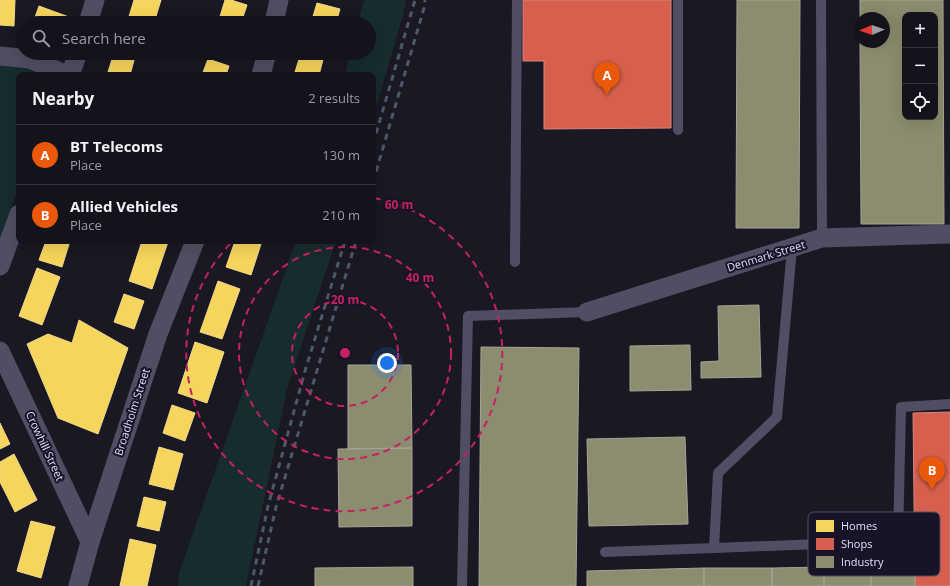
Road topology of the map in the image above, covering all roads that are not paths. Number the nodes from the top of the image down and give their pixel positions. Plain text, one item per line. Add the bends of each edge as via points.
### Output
1 (95, 0) edge
2 (279, 0) edge
3 (517, 0) edge
4 (678, 0) edge
5 (821, 0) edge
6 (90, 16) edge
7 (276, 16) edge
8 (0, 56) edge
9 (16, 58) edge
10 (32, 60) edge
11 (75, 60) edge
12 (265, 60) edge
13 (60, 72) edge
14 (71, 72) edge
15 (262, 72) edge
16 (678, 130) dead end
17 (16, 222) edge
18 (950, 234) edge
19 (822, 238) junction
20 (194, 244) edge
21 (792, 248) junction
22 (515, 262) dead end
23 (0, 266) edge
24 (587, 312) joint
25 (0, 351) edge
26 (950, 404) edge
27 (899, 512) edge
28 (90, 542) junction
29 (808, 544) edge
30 (714, 548) junction
31 (605, 552) dead end
32 (78, 586) edge
33 (462, 586) edge

1 - 6 street
2 - 7 street
3 - 22 lane
4 - 16 lane
5 - 19 lane
8 - 9 street
10 - 13 street
11 - 14 street
12 - 15 street
17 - 23 street
18 - 19 street, Denmark Street
19 - 21 street, Denmark Street
20 - 28 street, Broadholm Street via 158,334
21 - 24 street, Denmark Street
21 - 30 lane via 777,417 718,473
24 - 33 lane via 468,316
25 - 28 street, Crowhill Street
26 - 27 lane via 901,407
28 - 32 street, Broadholm Street
29 - 30 lane
30 - 31 lane

